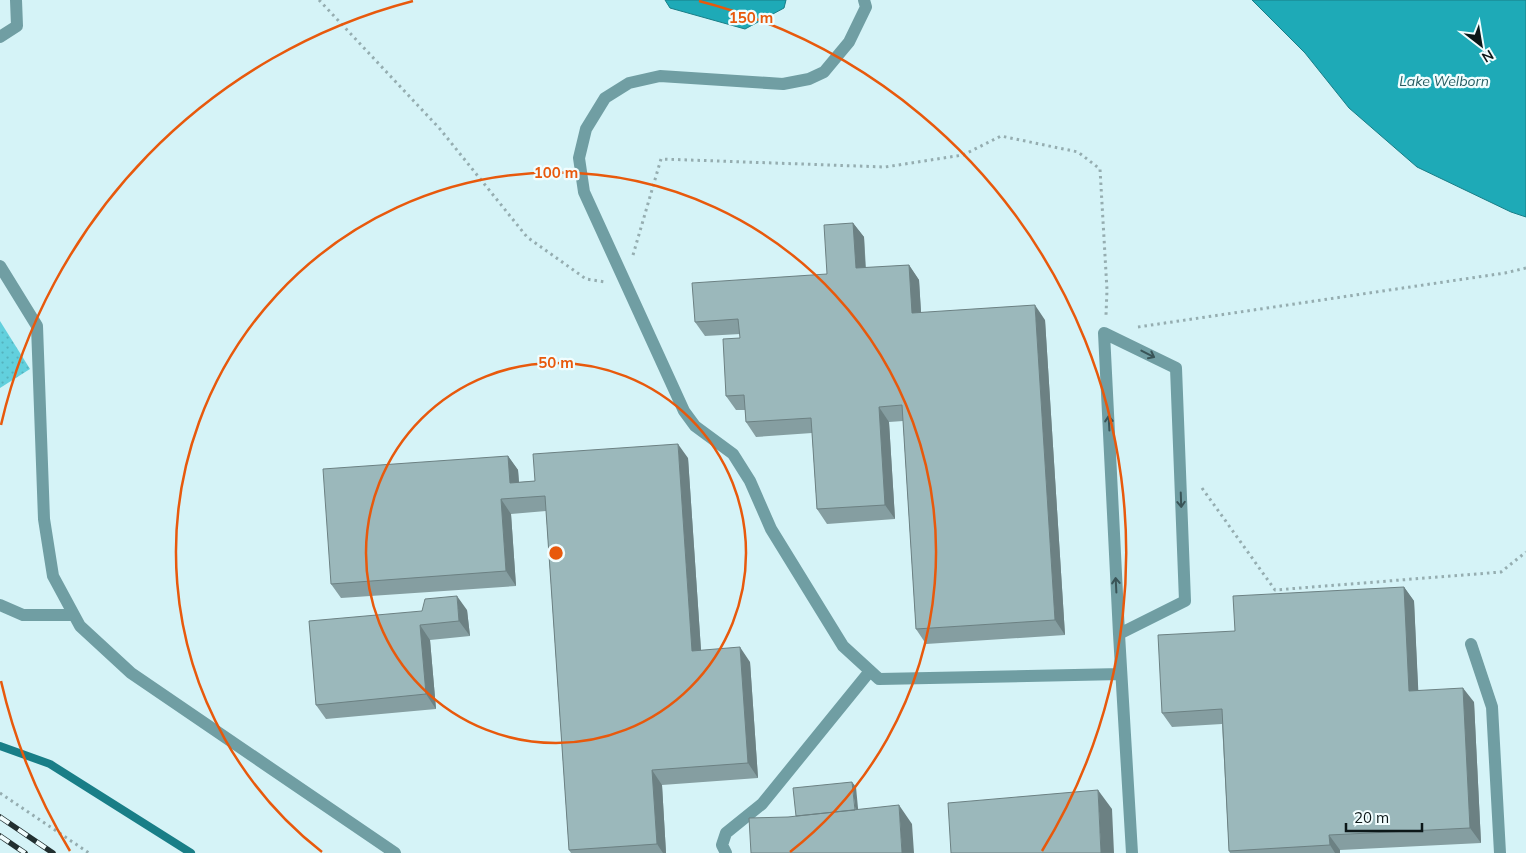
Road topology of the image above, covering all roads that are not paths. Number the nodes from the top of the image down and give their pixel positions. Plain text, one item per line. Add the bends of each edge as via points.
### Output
1 (16, 0) edge
2 (864, 0) edge
3 (0, 37) edge
4 (0, 266) edge
5 (0, 605) edge
6 (74, 615) junction
7 (1119, 634) junction
8 (1471, 644) dead end
9 (870, 671) junction
10 (1121, 674) junction
11 (395, 853) edge
12 (726, 853) edge
13 (1132, 853) edge
14 (1500, 853) edge

1 - 3 lane via 17,26
2 - 9 lane via 866,6 850,42 824,72 809,79 783,84 660,76 629,83 605,98 586,129 579,158 584,192 684,411 695,426 733,454 750,481 771,529 843,646
4 - 6 lane via 37,326 44,519 53,576
5 - 6 lane via 23,615
6 - 11 lane via 80,626 131,673
7 -> 7 lane via 1104,332 1176,368 1185,601
7 - 10 lane
8 - 14 lane via 1492,707
9 - 10 lane via 879,679
9 - 12 lane via 762,804 726,833 722,845
10 - 13 lane

